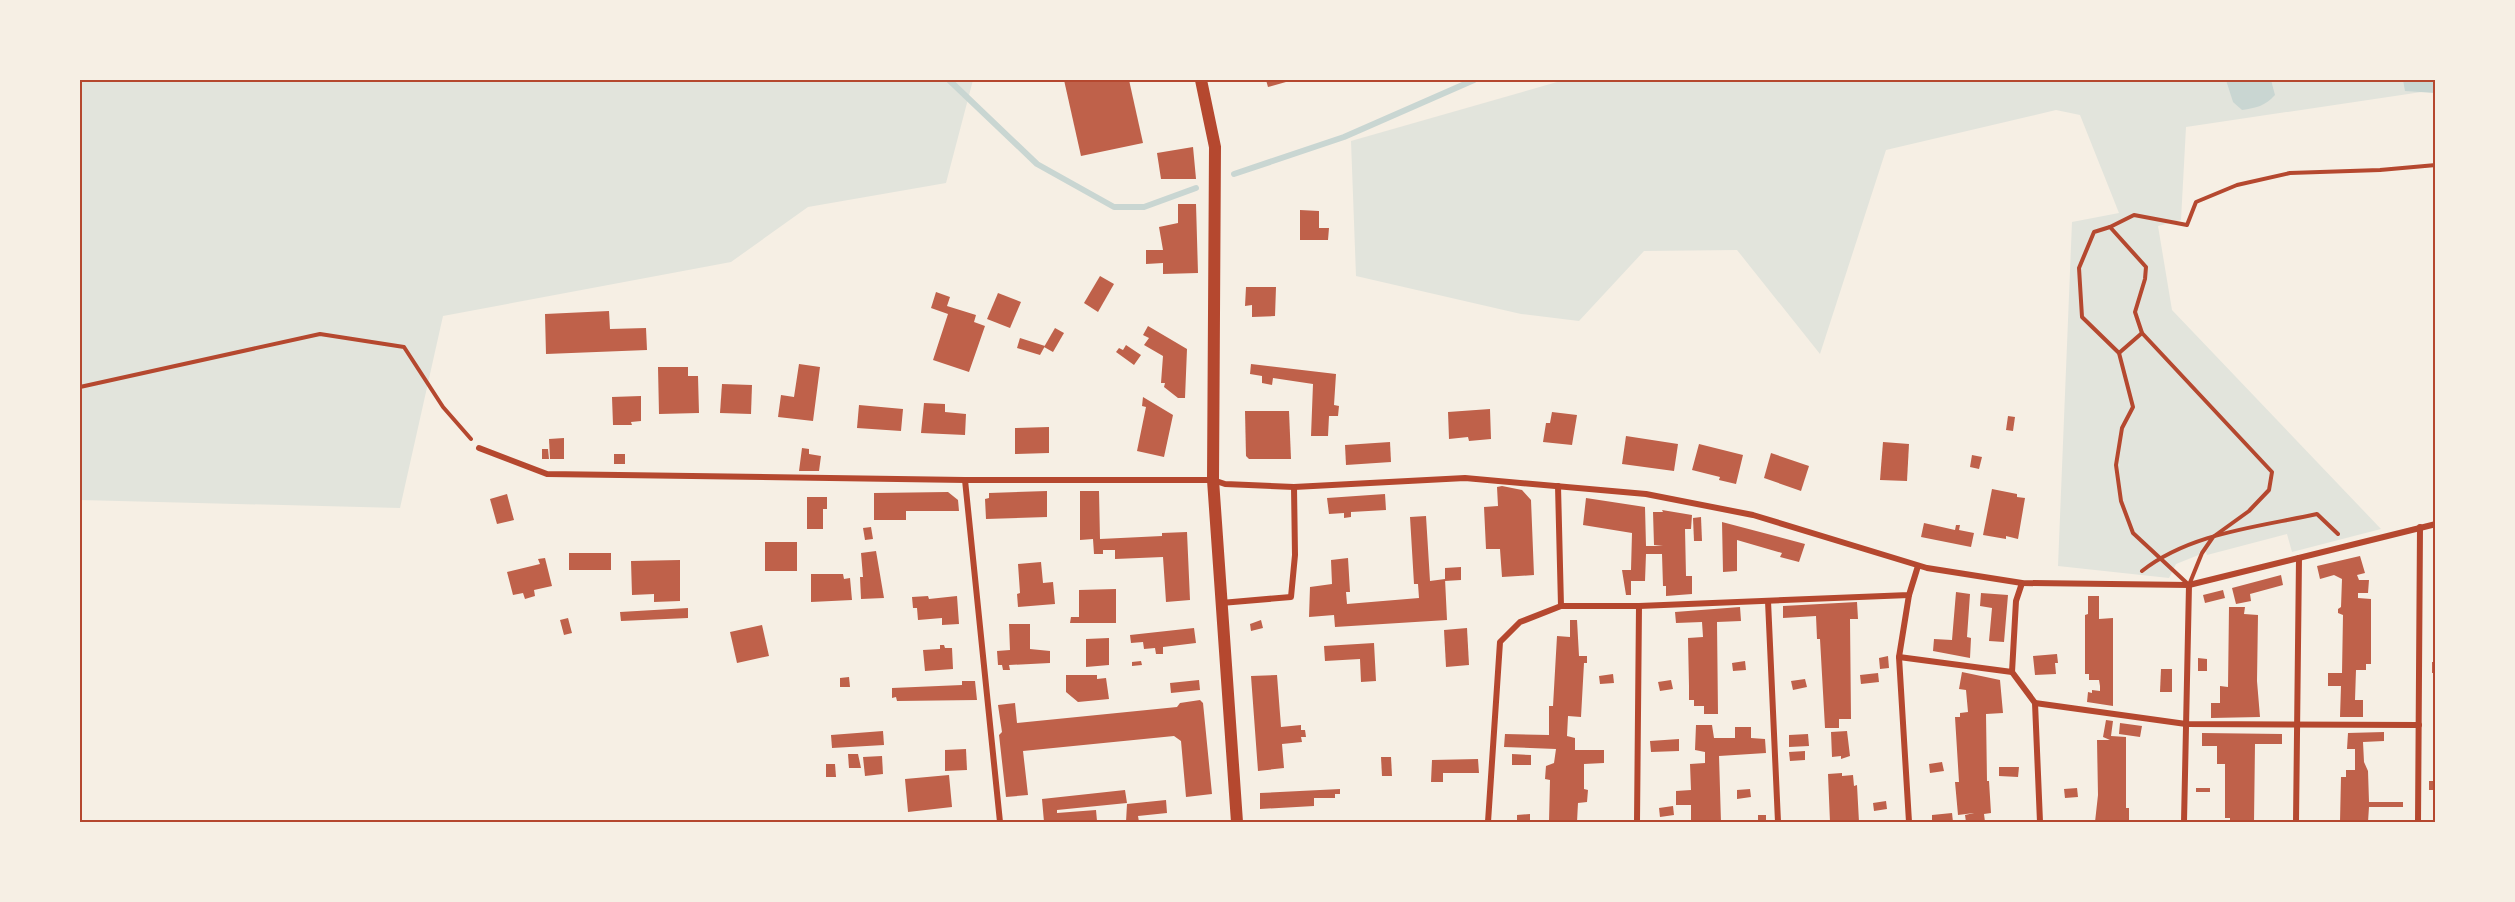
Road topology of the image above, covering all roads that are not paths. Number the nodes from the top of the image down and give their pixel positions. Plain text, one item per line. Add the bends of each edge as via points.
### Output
1 (1201, 80) edge
2 (479, 448) road end
3 (965, 480) junction
4 (1213, 480) junction
5 (1558, 486) junction
6 (1294, 487) junction
7 (2436, 524) edge
8 (2421, 527) junction
9 (2299, 558) junction
10 (1918, 566) junction
11 (2022, 583) junction
12 (2189, 585) junction
13 (1909, 595) junction
14 (1768, 601) junction
15 (1221, 603) junction
16 (1561, 606) junction
17 (1639, 606) junction
18 (1899, 657) junction
19 (2012, 672) junction
20 (2035, 703) junction
21 (2186, 724) junction
22 (2297, 725) junction
23 (2419, 725) junction
24 (1000, 822) edge
25 (1237, 822) edge
26 (1488, 822) edge
27 (1637, 822) edge
28 (1779, 822) edge
29 (1909, 822) edge
30 (2040, 822) edge
31 (2184, 822) edge
32 (2296, 822) edge
33 (2418, 822) edge

1 - 4 main road via 1215,147
2 - 3 street via 547,474
3 - 4 street
3 - 24 street
4 - 6 street
4 - 15 main road
5 - 6 street via 1465,478
5 - 10 street via 1646,494 1753,515
5 - 16 street
6 - 15 street via 1291,597
7 - 8 street
8 - 9 street
8 - 23 street
9 - 12 street
9 - 22 street
10 - 11 street
10 - 13 street
11 - 12 street
11 - 19 street via 2016,601
12 - 21 street
13 - 14 street
13 - 18 street
14 - 17 street
14 - 28 street
15 - 25 main road
16 - 17 street
16 - 26 street via 1520,622 1500,642
17 - 27 street
18 - 19 street
18 - 29 street
19 - 20 street
20 - 21 street
20 - 30 street
21 - 22 street
21 - 31 street
22 - 23 street
22 - 32 street
23 - 33 street

